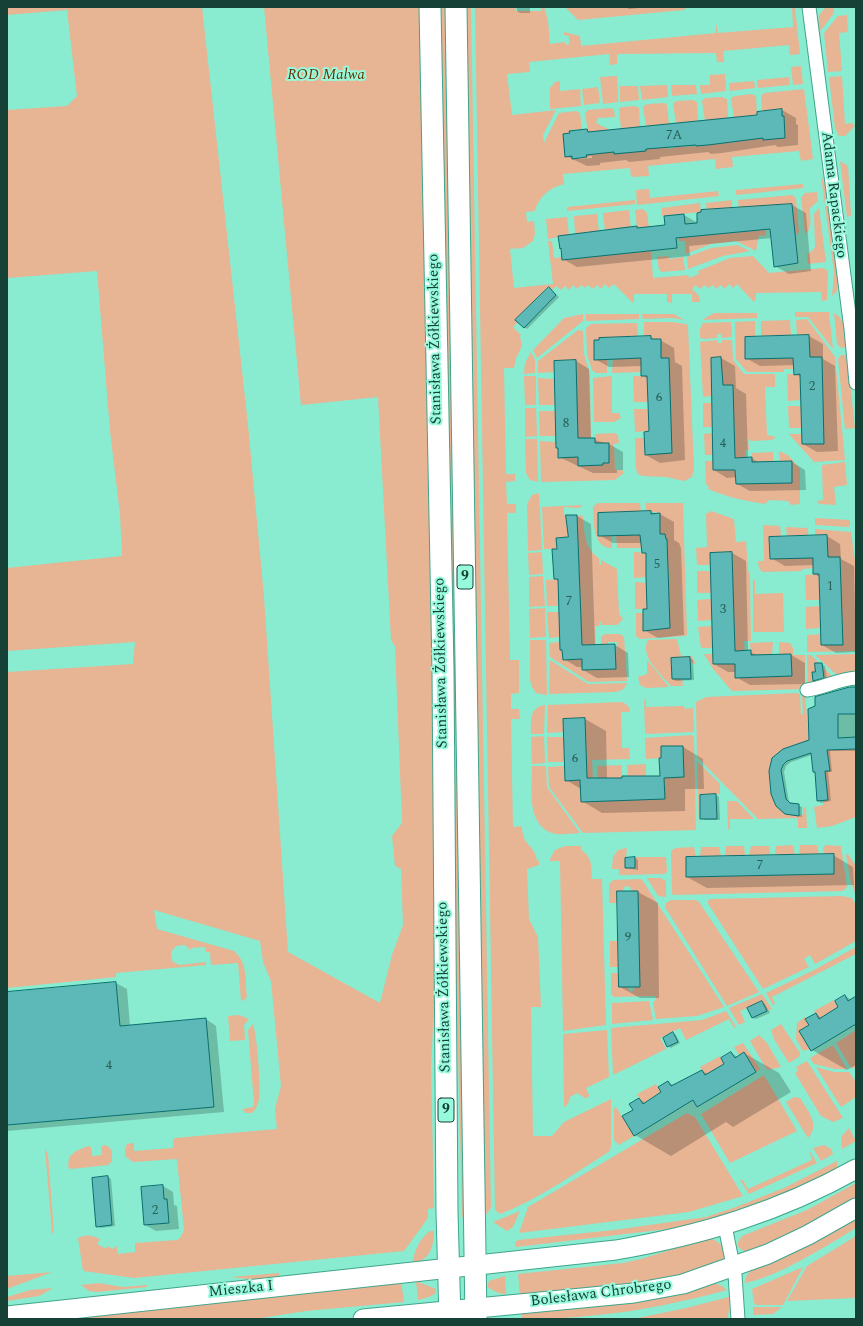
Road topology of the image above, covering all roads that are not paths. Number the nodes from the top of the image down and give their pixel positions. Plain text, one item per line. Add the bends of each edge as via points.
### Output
1 (430, 7) edge
2 (456, 7) edge
3 (809, 7) edge
4 (856, 383) edge
5 (856, 678) edge
6 (807, 690) dead end
7 (856, 1169) edge
8 (856, 1208) edge
9 (725, 1226) junction
10 (475, 1265) junction
11 (734, 1267) junction
12 (449, 1268) junction
13 (476, 1314) edge
14 (450, 1315) edge
15 (7, 1316) edge
16 (363, 1319) edge
17 (738, 1319) edge

1 - 12 main road, Stanisława Żółkiewskiego / 9 via 443,670
2 - 10 main road, Stanisława Żółkiewskiego / 9
3 - 4 street, Adama Rapackiego
5 - 6 street via 839,680
7 - 9 street via 777,1208
8 - 11 street, Bolesława Chrobrego via 808,1235
9 - 10 street via 616,1250
9 - 11 street
10 - 12 street, Mieszka I
10 - 13 main road, Stanisława Żółkiewskiego / 9
11 - 13 street, Bolesława Chrobrego via 683,1284 656,1289
11 - 17 street
12 - 14 main road, Stanisława Żółkiewskiego / 9
12 - 15 street, Mieszka I
13 - 14 street, Bolesława Chrobrego
14 - 16 street

